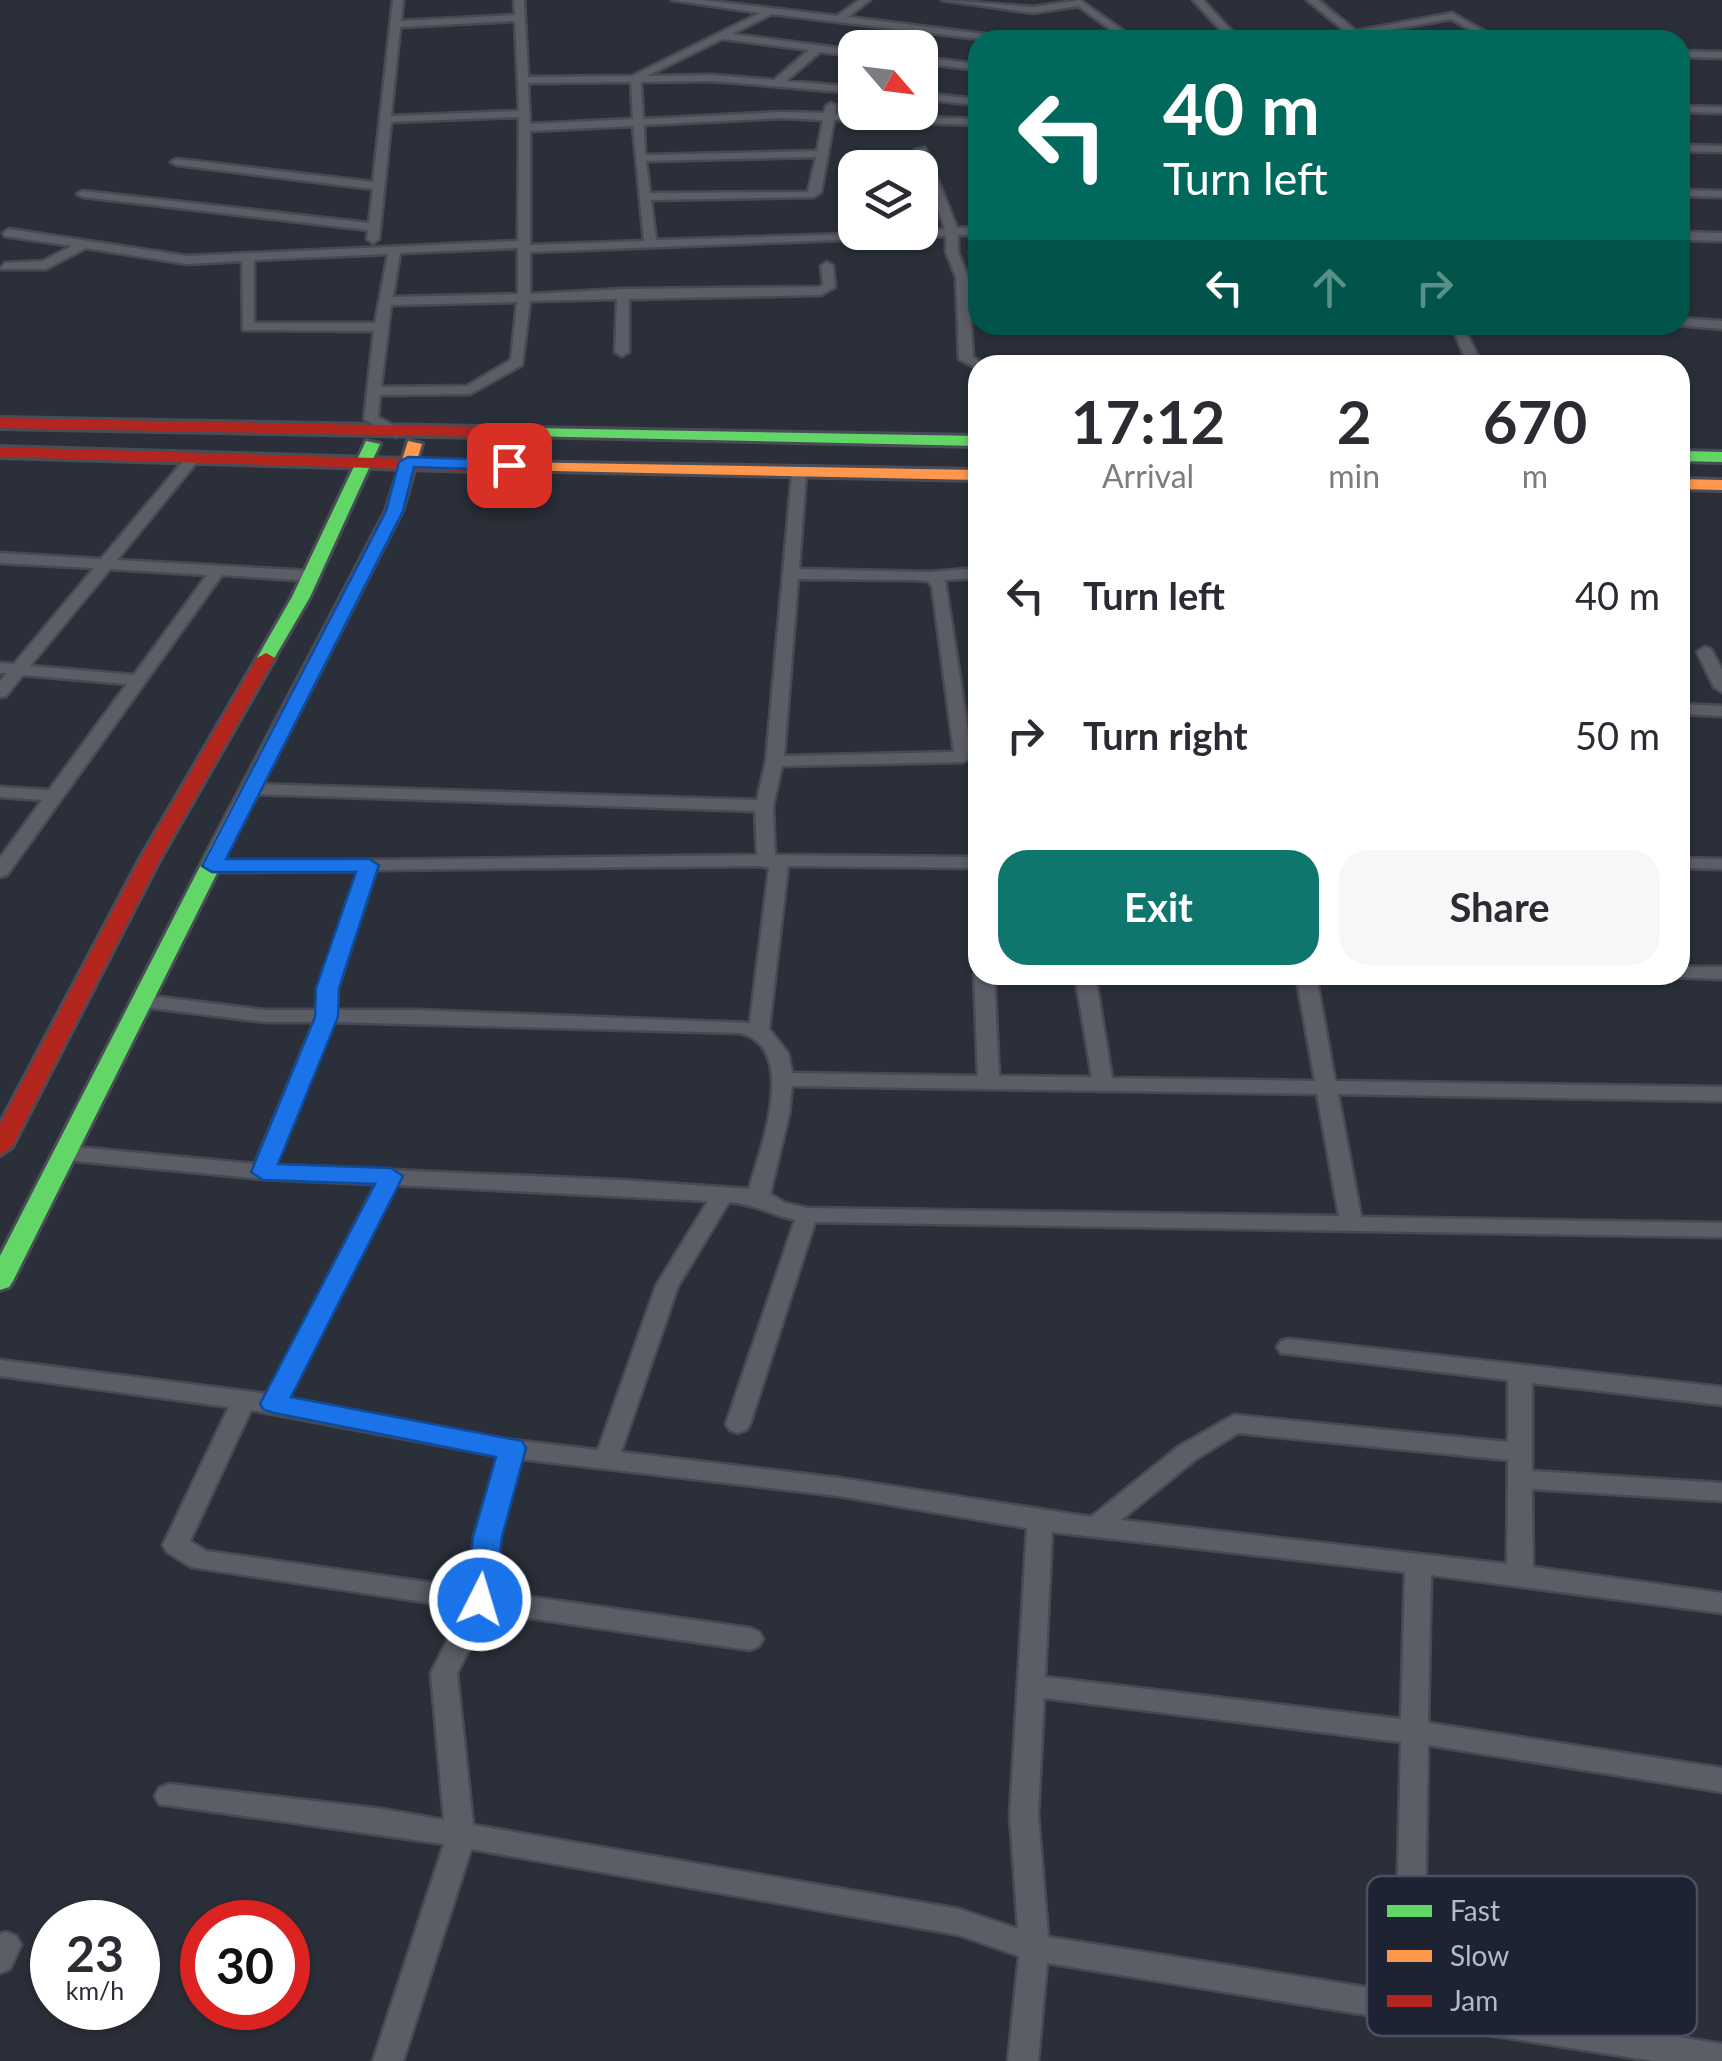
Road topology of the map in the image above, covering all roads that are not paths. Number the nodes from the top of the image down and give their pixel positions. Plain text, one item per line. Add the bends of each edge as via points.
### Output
1 (398, 0) edge
2 (519, 0) edge
3 (677, 0) edge
4 (865, 0) edge
5 (947, 0) edge
6 (1198, 0) edge
7 (1312, 0) edge
8 (1436, 0) edge
9 (1080, 2) edge
10 (771, 11) junction
11 (1452, 16) junction
12 (520, 18) junction
13 (841, 18) junction
14 (396, 24) junction
15 (1028, 25) edge
16 (1118, 30) edge
17 (1226, 30) edge
18 (1349, 30) edge
19 (1389, 30) edge
20 (1477, 30) edge
21 (968, 34) edge
22 (723, 36) junction
23 (818, 48) junction
24 (838, 51) edge
25 (1690, 54) edge
26 (1722, 56) edge
27 (938, 62) edge
28 (968, 65) edge
29 (636, 77) junction
30 (522, 80) junction
31 (774, 84) junction
32 (834, 88) junction
33 (838, 88) edge
34 (1719, 96) dead end
35 (938, 98) edge
36 (968, 101) edge
37 (1690, 110) edge
38 (1722, 110) edge
39 (523, 114) junction
40 (782, 116) junction
41 (828, 117) junction
42 (385, 119) junction
43 (968, 122) edge
44 (637, 123) junction
45 (525, 128) junction
46 (1690, 148) edge
47 (1722, 149) edge
48 (820, 154) junction
49 (640, 158) junction
50 (177, 162) dead end
51 (378, 186) junction
52 (1690, 193) edge
53 (83, 194) dead end
54 (1722, 194) edge
55 (938, 195) edge
56 (645, 197) junction
57 (374, 227) junction
58 (968, 231) edge
59 (952, 232) junction
60 (9, 233) dead end
61 (1690, 236) edge
62 (1722, 237) edge
63 (650, 242) junction
64 (81, 246) junction
65 (523, 247) junction
66 (396, 250) junction
67 (372, 251) junction
68 (248, 258) junction
69 (6, 266) dead end
70 (827, 266) dead end
71 (968, 274) edge
72 (623, 294) junction
73 (524, 296) junction
74 (387, 301) junction
75 (1690, 323) edge
76 (1722, 325) edge
77 (1690, 326) edge
78 (382, 327) junction
79 (969, 335) edge
80 (1462, 336) dead end
81 (1722, 342) edge
82 (622, 352) dead end
83 (1471, 355) edge
84 (968, 360) edge
85 (374, 391) junction
86 (0, 423) edge
87 (396, 433) junction
88 (968, 441) edge
89 (0, 452) edge
90 (194, 457) junction
91 (1690, 458) edge
92 (366, 461) junction
93 (408, 462) junction
94 (1719, 462) edge
95 (798, 474) junction
96 (968, 474) edge
97 (1690, 484) edge
98 (1722, 485) edge
99 (7, 558) edge
100 (108, 565) junction
101 (217, 571) junction
102 (790, 574) junction
103 (968, 574) edge
104 (0, 576) edge
105 (312, 576) junction
106 (931, 577) junction
107 (1705, 652) dead end
108 (8, 668) edge
109 (138, 680) junction
110 (1722, 687) edge
111 (0, 692) edge
112 (1690, 709) edge
113 (1722, 711) edge
114 (968, 745) edge
115 (968, 756) edge
116 (774, 761) junction
117 (251, 788) junction
118 (0, 792) edge
119 (54, 796) junction
120 (764, 806) junction
121 (968, 863) edge
122 (1690, 863) edge
123 (772, 864) junction
124 (1722, 864) edge
125 (369, 865) junction
126 (212, 866) junction
127 (0, 871) edge
128 (1690, 973) edge
129 (1722, 973) edge
130 (984, 985) edge
131 (1087, 985) edge
132 (1308, 985) edge
133 (143, 1001) junction
134 (326, 1017) junction
135 (759, 1032) junction
136 (785, 1079) junction
137 (989, 1083) junction
138 (1103, 1085) junction
139 (1325, 1090) junction
140 (1722, 1094) edge
141 (0, 1147) edge
142 (65, 1153) junction
143 (263, 1172) junction
144 (391, 1176) junction
145 (722, 1195) junction
146 (758, 1198) junction
147 (807, 1215) junction
148 (1351, 1224) junction
149 (1722, 1230) edge
150 (0, 1281) edge
151 (1289, 1347) dead end
152 (0, 1368) edge
153 (1520, 1375) junction
154 (1722, 1396) edge
155 (244, 1400) junction
156 (274, 1404) junction
157 (738, 1424) dead end
158 (512, 1448) junction
159 (1518, 1452) junction
160 (606, 1458) junction
161 (1520, 1479) junction
162 (1722, 1492) edge
163 (1040, 1521) junction
164 (1096, 1527) junction
165 (1418, 1562) junction
166 (1520, 1575) junction
167 (480, 1600) junction
168 (1722, 1603) edge
169 (750, 1638) dead end
170 (1031, 1686) junction
171 (1414, 1732) junction
172 (1722, 1780) edge
173 (169, 1796) dead end
174 (460, 1838) junction
175 (1412, 1876) edge
176 (1034, 1948) junction
177 (1367, 2004) edge
178 (1575, 2036) edge
179 (1722, 2058) edge
180 (388, 2061) edge
181 (1023, 2061) edge

1 - 14 street
2 - 12 street
3 - 10 street
4 - 13 street
5 - 15 street
6 - 17 street
7 - 18 street
8 - 11 street via 1456,11
9 - 15 street
9 - 16 street
10 - 13 street
10 - 22 street
11 - 19 street
11 - 20 street
12 - 14 street
12 - 30 street
13 - 21 street
14 - 42 street
22 - 23 street
22 - 29 street
23 - 24 street
23 - 31 street
25 - 26 street
27 - 28 street
29 - 30 street
29 - 31 street
29 - 44 street
30 - 39 street
31 - 32 street
31 - 40 street
32 - 33 street
32 - 41 street
34 - 38 street
35 - 36 street
37 - 38 street
39 - 42 street
39 - 45 street
40 - 41 street
40 - 44 street
41 - 43 street
41 - 48 street
42 - 51 street
44 - 45 street
44 - 49 street
45 - 65 street
46 - 47 street
48 - 49 street
48 - 56 street via 810,195
49 - 56 street
50 - 51 street
51 - 57 street
52 - 54 street
53 - 57 street
55 - 59 street
56 - 63 street
57 - 67 street
58 - 59 street
59 - 63 street
59 - 71 street via 952,252
60 - 64 street
61 - 62 street
63 - 65 street
64 - 68 street via 187,260
64 - 69 street via 46,265
65 - 66 street
65 - 73 street
66 - 67 street
66 - 74 street
67 - 68 street
68 - 78 street via 248,327
70 - 72 street via 828,288 821,291
72 - 73 street
72 - 82 street
73 - 74 street
73 - 85 street via 519,353 510,368 470,390
74 - 78 street
75 - 76 street
77 - 81 street
78 - 85 street
79 - 84 street
80 - 83 street
85 - 87 street via 372,419
86 - 87 main road
87 - 88 main road
87 - 92 main road
87 - 93 main road
89 - 90 main road
90 - 92 main road
90 - 100 street
91 - 94 main road
92 - 93 main road
92 - 105 main road
93 - 95 main road
93 - 117 main road via 394,511
95 - 96 main road
95 - 102 street
97 - 98 main road
99 - 100 street
99 - 104 street
100 - 101 street
100 - 108 street
101 - 105 street
101 - 109 street
102 - 106 street
102 - 116 street
103 - 106 street
105 - 141 main road via 150,859
106 - 114 street via 940,584
107 - 110 street
108 - 109 street
108 - 111 street
109 - 119 street
112 - 113 street
115 - 116 street
116 - 120 street
117 - 120 street
117 - 126 main road
118 - 119 street
119 - 127 street
120 - 123 street
121 - 123 street
122 - 124 street
123 - 125 street
123 - 135 street
125 - 126 street
125 - 134 street via 328,988
126 - 133 main road
128 - 129 street
130 - 137 street
131 - 138 street
132 - 139 street
133 - 134 street
133 - 142 main road
134 - 135 street via 740,1026
134 - 143 street
135 - 136 street via 770,1039
136 - 137 street
136 - 146 street
137 - 138 street
138 - 139 street
139 - 140 street
139 - 148 street
142 - 143 street
142 - 150 main road
143 - 144 street
144 - 145 street
144 - 156 street
145 - 146 street
145 - 160 street via 667,1286
146 - 147 street
147 - 148 street
147 - 157 street
148 - 149 street
151 - 153 street
152 - 155 street
153 - 154 street
153 - 159 street
155 - 156 street
155 - 167 street via 176,1545 200,1560
156 - 158 street
158 - 160 street
158 - 167 street via 487,1537
159 - 161 street
159 - 164 street via 1234,1424
160 - 163 street
161 - 162 street
161 - 166 street
163 - 164 street
163 - 170 street
164 - 165 street
165 - 166 street
165 - 171 street
166 - 168 street
167 - 169 street
167 - 174 street via 444,1674
170 - 171 street
170 - 176 street via 1024,1815
171 - 172 street
171 - 175 street
173 - 174 street via 382,1821
174 - 176 street via 959,1922
174 - 180 street
176 - 177 street
176 - 181 street
178 - 179 street

